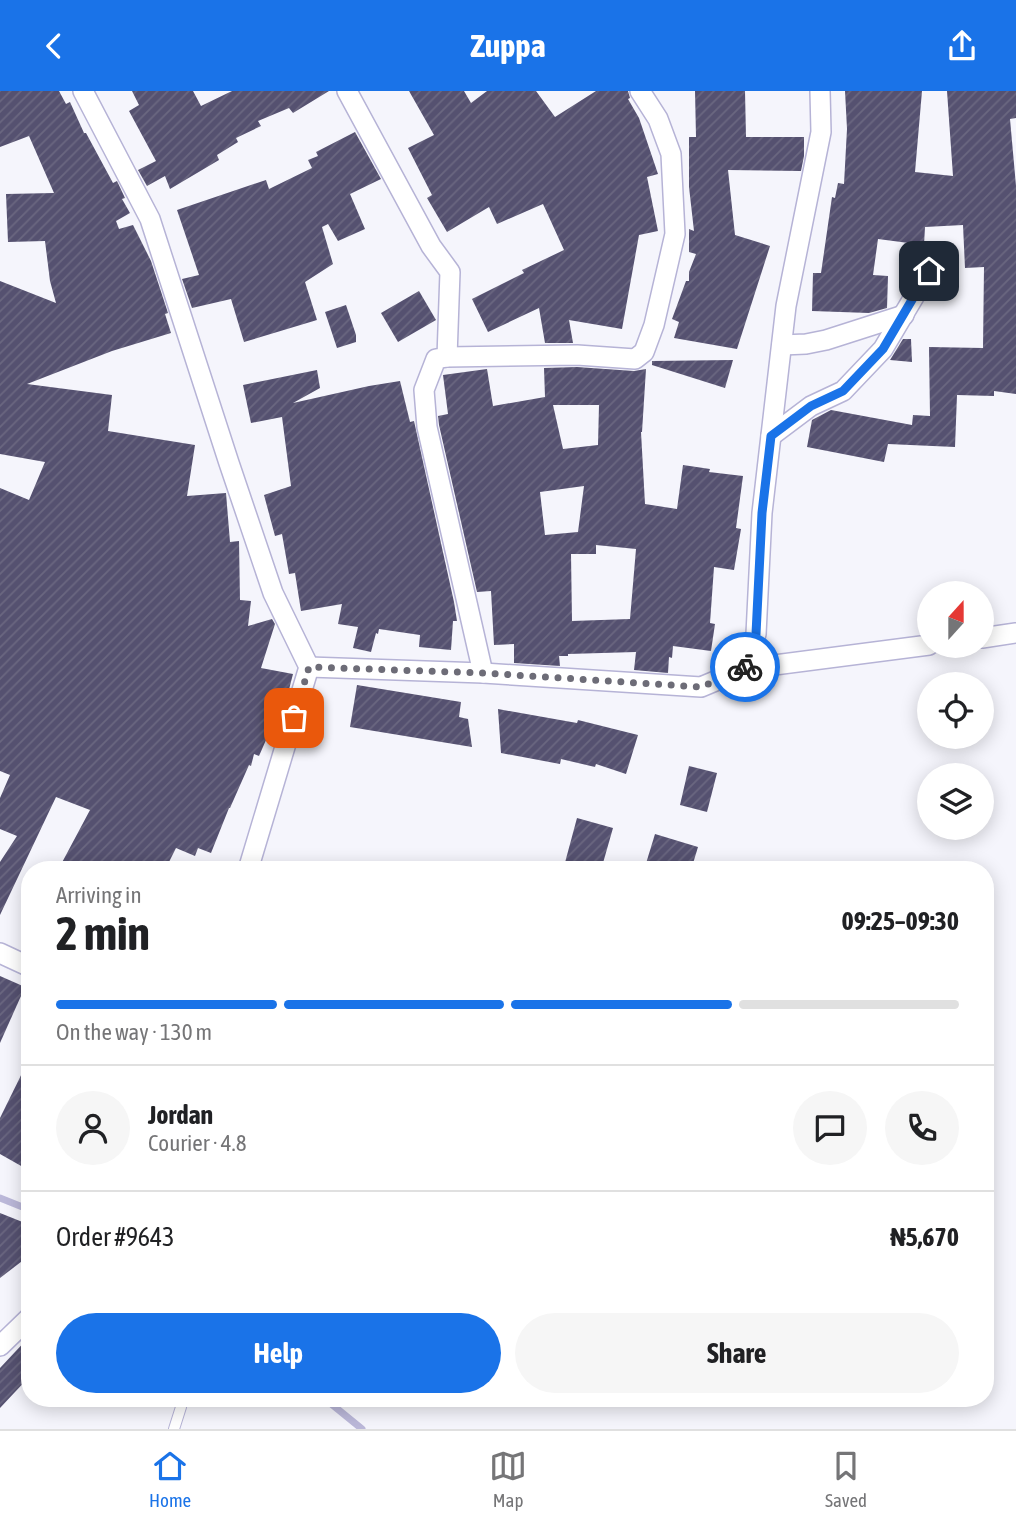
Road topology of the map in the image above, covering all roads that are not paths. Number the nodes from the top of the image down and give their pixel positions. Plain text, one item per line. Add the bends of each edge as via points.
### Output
1 (83, 91) edge
2 (347, 91) edge
3 (640, 91) edge
4 (820, 91) edge
5 (936, 257) dead end
6 (904, 314) junction
7 (782, 345) junction
8 (447, 357) junction
9 (771, 436) junction
10 (1016, 633) edge
11 (994, 636) edge
12 (917, 647) edge
13 (309, 667) junction
14 (744, 669) junction
15 (483, 673) junction
16 (251, 861) edge
17 (0, 953) edge
18 (21, 963) edge
19 (21, 1326) edge
20 (0, 1346) edge
21 (181, 1407) edge
22 (174, 1429) edge

1 - 13 street via 150,219 274,593
2 - 8 street via 431,246 450,272
3 - 8 street via 671,154 675,234 644,352 635,359
4 - 7 street via 821,132
5 - 6 street
6 - 7 street via 826,339
6 - 9 street via 883,349 843,391 811,406
7 - 9 street
8 - 15 street via 436,359 425,390 427,426
9 - 14 street via 756,634
10 - 11 street
12 - 14 street
13 - 15 street
13 - 16 street
14 - 15 street via 701,687
17 - 18 street
19 - 20 street
21 - 22 lane

